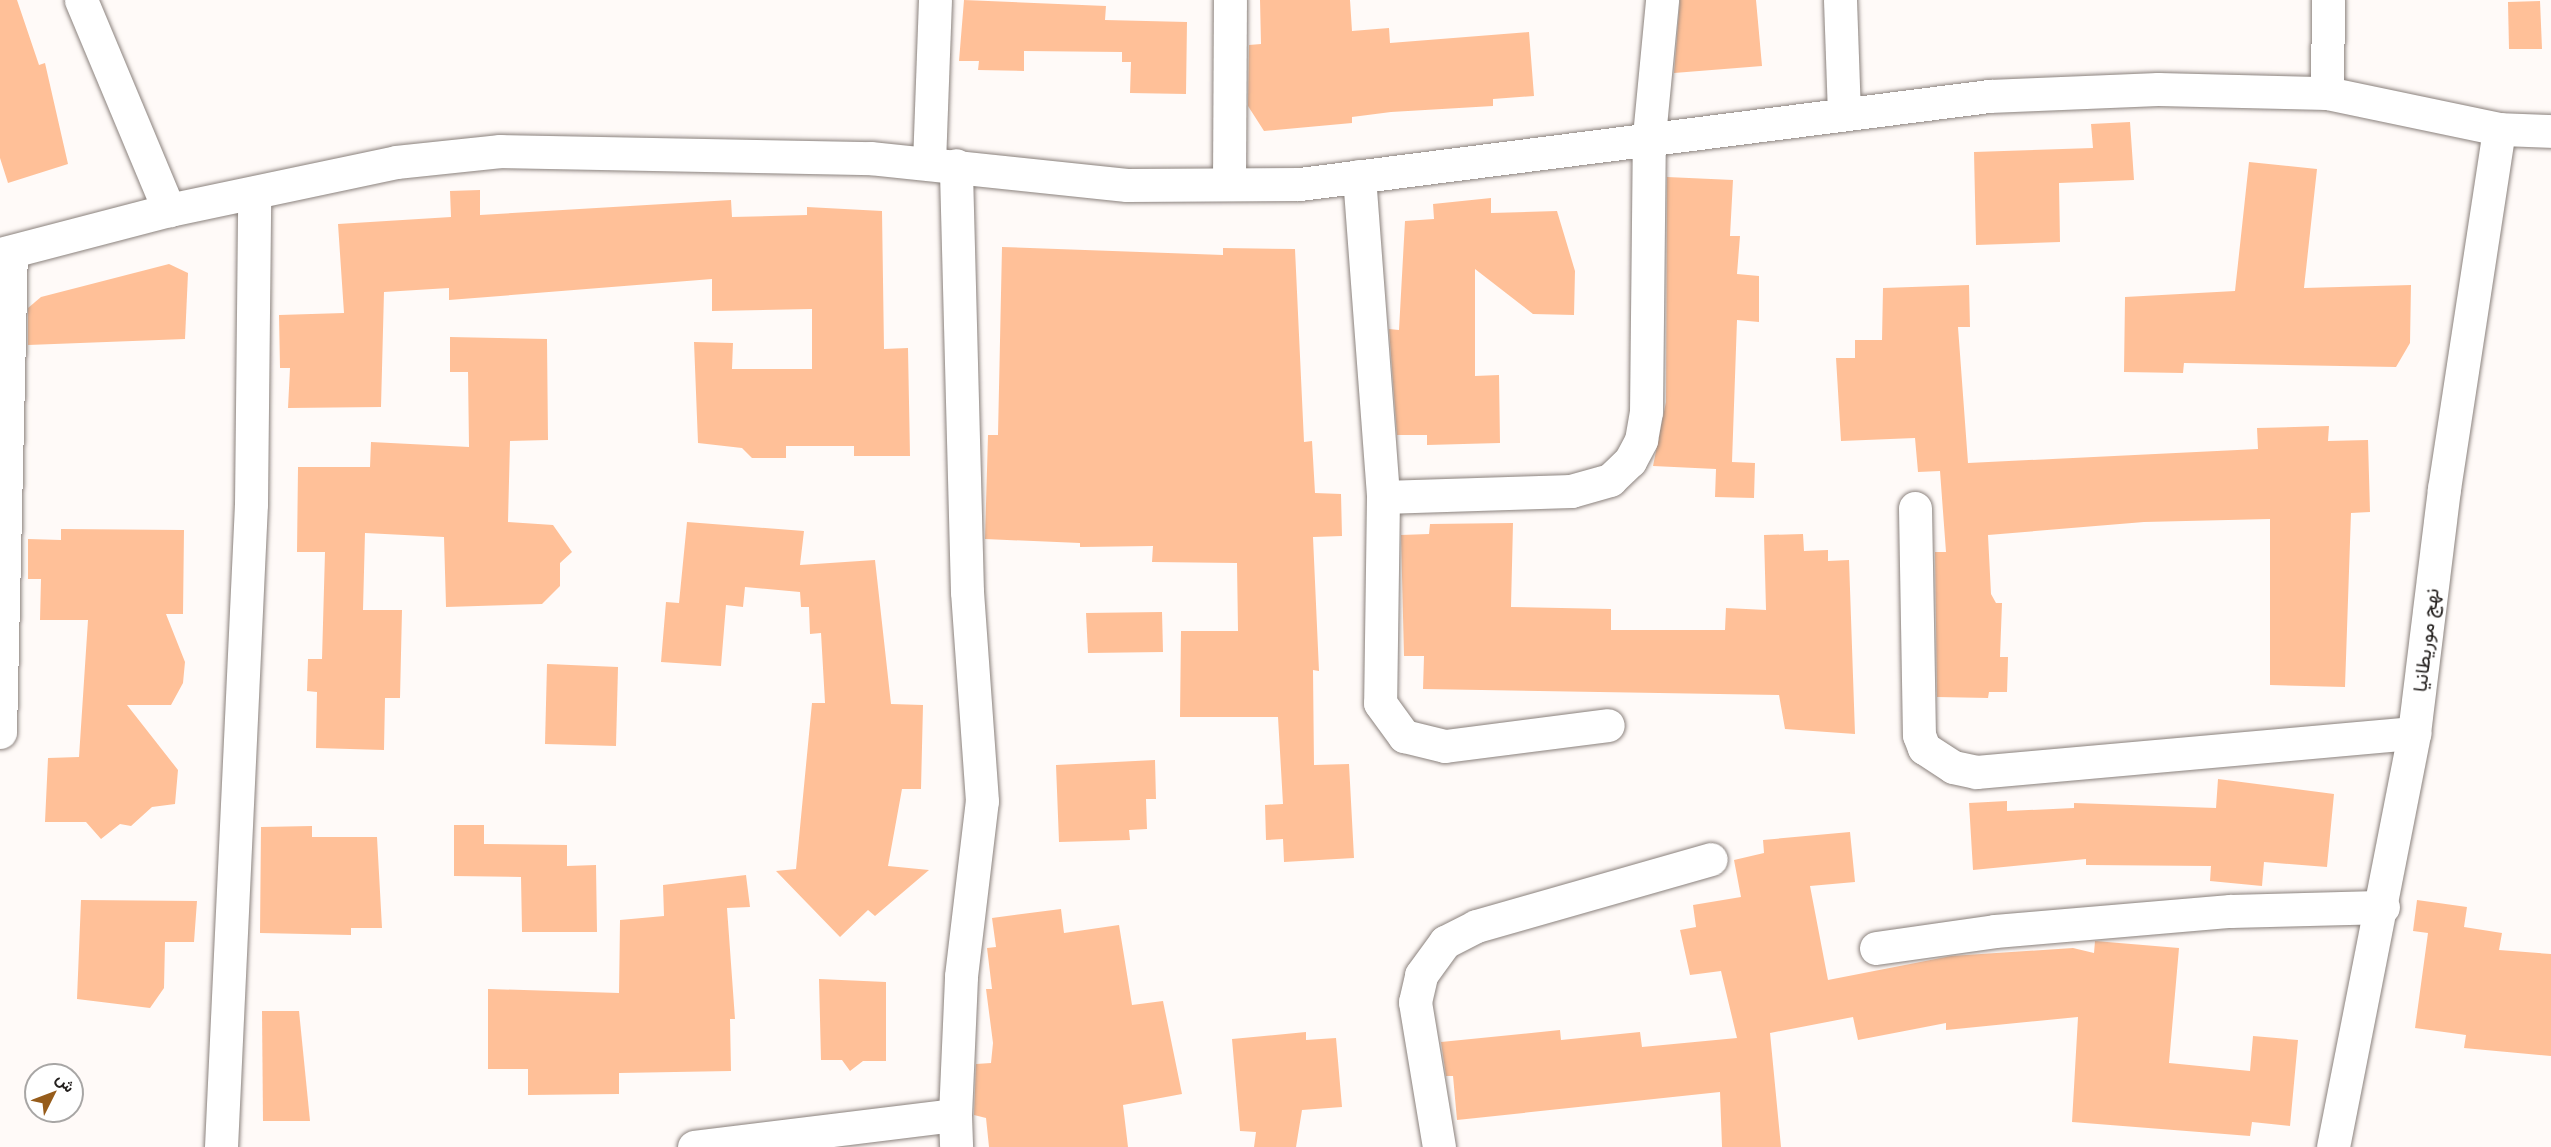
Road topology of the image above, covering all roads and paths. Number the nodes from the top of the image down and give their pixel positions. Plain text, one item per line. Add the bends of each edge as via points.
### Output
1 (81, 0) edge
2 (935, 0) edge
3 (1230, 0) edge
4 (1662, 0) edge
5 (1840, 0) edge
6 (2328, 0) edge
7 (2327, 93) junction
8 (1844, 113) junction
9 (2499, 129) junction
10 (2551, 131) edge
11 (1649, 136) junction
12 (943, 164) junction
13 (1359, 176) junction
14 (1229, 184) junction
15 (254, 195) junction
16 (169, 210) junction
17 (6, 253) edge
18 (1383, 497) junction
19 (1915, 508) dead end
20 (1608, 724) dead end
21 (0, 732) edge
22 (2414, 733) junction
23 (1711, 859) dead end
24 (2383, 907) junction
25 (1876, 948) dead end
26 (955, 1131) edge
27 (221, 1147) edge
28 (694, 1147) edge
29 (1439, 1147) edge
30 (2333, 1147) edge

1 - 16 street
2 - 12 street
3 - 14 street
4 - 11 street
5 - 8 street
6 - 7 street
7 - 8 street via 2158,88 1989,96
7 - 9 street
8 - 11 street
9 - 10 street
9 - 22 street, نهج موريطانيا via 2444,489
11 - 13 street
11 - 18 street via 1646,412 1630,461 1610,480 1571,491
12 - 14 street via 1127,185
12 - 15 street via 714,152 500,151 396,162
12 - 26 street via 982,801 961,976
13 - 14 street via 1300,184
13 - 18 street
15 - 16 street
15 - 27 street via 251,504
16 - 17 street
17 - 21 street
18 - 20 street via 1380,703 1404,736 1445,746
19 - 22 street via 1919,735 1924,748 1953,766 1976,772
22 - 24 street, نهج موريطانيا
23 - 29 street via 1476,926 1445,942 1421,975 1415,1002
24 - 25 street via 2218,912 1995,931
24 - 30 street, نهج موريطانيا
26 - 28 street

